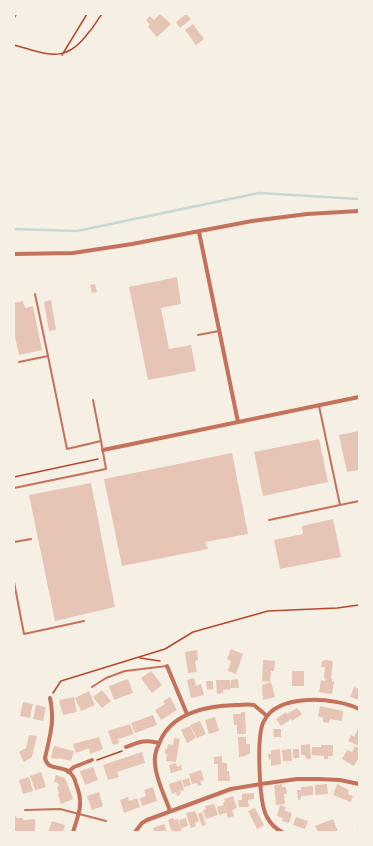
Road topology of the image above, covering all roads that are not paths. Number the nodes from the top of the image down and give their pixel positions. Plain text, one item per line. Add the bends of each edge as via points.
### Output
1 (359, 211) edge
2 (199, 232) junction
3 (14, 254) edge
4 (34, 294) dead end
5 (219, 331) junction
6 (198, 335) dead end
7 (48, 356) junction
8 (19, 362) dead end
9 (359, 397) edge
10 (93, 400) dead end
11 (319, 405) junction
12 (238, 422) junction
13 (101, 441) junction
14 (103, 450) junction
15 (14, 488) edge
16 (359, 501) edge
17 (340, 505) junction
18 (269, 520) dead end
19 (31, 539) dead end
20 (14, 542) edge
21 (14, 582) edge
22 (84, 621) dead end
23 (167, 666) joint
24 (92, 687) dead end
25 (50, 698) road end
26 (359, 709) edge
27 (187, 714) junction
28 (267, 716) junction
29 (159, 743) junction
30 (126, 747) road end
31 (92, 760) road end
32 (68, 772) junction
33 (261, 784) junction
34 (359, 784) edge
35 (25, 810) dead end
36 (170, 811) junction
37 (79, 815) junction
38 (106, 821) dead end
39 (277, 831) edge
40 (73, 832) edge
41 (135, 832) edge
42 (282, 832) edge

1 - 2 street via 273,218
2 - 3 street via 73,253
2 - 5 street
4 - 7 lane
5 - 6 lane
5 - 12 street
7 - 8 lane
7 - 13 lane via 67,449
9 - 11 street
10 - 13 lane
11 - 12 street
11 - 17 lane
12 - 14 street
13 - 14 lane
14 - 15 lane via 106,469
16 - 17 lane
17 - 18 lane
19 - 20 lane
21 - 22 lane via 24,634
23 - 24 lane via 125,671
23 - 27 street
25 - 32 street via 53,721 45,758 52,766
26 - 28 street via 332,701 313,700 285,704
27 - 28 street via 220,706 250,704
27 - 29 street via 168,727
28 - 33 street via 260,735
29 - 30 street via 147,740
29 - 36 street via 155,766
31 - 32 street
32 - 37 street via 74,779 80,795
33 - 34 street via 307,779 340,780
33 - 36 street via 231,789
33 - 39 street via 262,802 267,817
35 - 37 lane via 60,809
36 - 41 street via 142,823
37 - 38 lane
37 - 40 street
39 - 42 street

